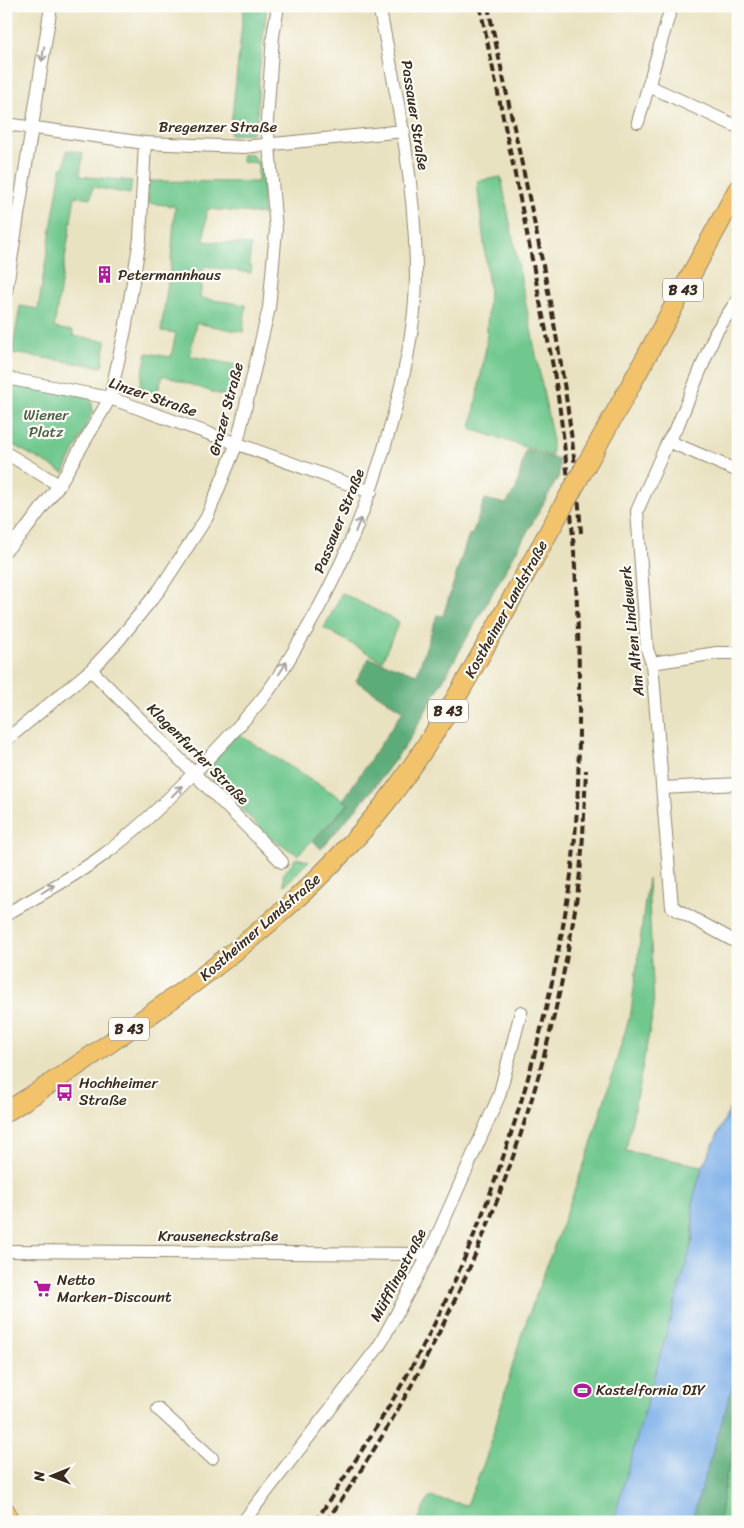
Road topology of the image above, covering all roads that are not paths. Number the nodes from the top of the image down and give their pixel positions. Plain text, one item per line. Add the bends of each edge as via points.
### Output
1 (51, 6) edge
2 (278, 6) edge
3 (380, 6) edge
4 (670, 11) dead end
5 (649, 86) junction
6 (638, 122) dead end
7 (6, 124) edge
8 (738, 127) edge
9 (32, 128) junction
10 (404, 131) junction
11 (145, 143) junction
12 (269, 145) junction
13 (738, 189) edge
14 (6, 292) edge
15 (738, 299) edge
16 (731, 322) edge
17 (6, 378) edge
18 (110, 398) junction
19 (668, 441) junction
20 (237, 443) junction
21 (6, 453) edge
22 (738, 471) edge
23 (59, 485) junction
24 (371, 492) junction
25 (6, 550) edge
26 (738, 653) edge
27 (652, 664) junction
28 (91, 670) junction
29 (6, 740) edge
30 (195, 772) junction
31 (738, 784) edge
32 (663, 788) junction
33 (282, 862) dead end
34 (6, 914) edge
35 (738, 943) edge
36 (521, 1012) dead end
37 (6, 1112) edge
38 (6, 1251) edge
39 (429, 1254) junction
40 (158, 1409) dead end
41 (212, 1458) dead end
42 (6, 1512) edge
43 (8, 1522) edge
44 (243, 1522) edge

1 -> 9 street
2 - 12 street, Grazer Straße via 271,52 267,121
3 - 10 street, Passauer Straße
4 - 5 street
5 - 6 street
5 - 8 street
7 - 9 street, Bregenzer Straße
9 - 11 street, Bregenzer Straße
9 - 14 street
10 - 12 street, Bregenzer Straße
10 - 24 street, Passauer Straße via 416,278 408,351 393,420
11 - 12 street, Bregenzer Straße
11 - 18 street via 140,239
12 - 20 street, Grazer Straße via 276,230 270,299
13 - 37 main road, Kostheimer Landstraße / B 43, bridge via 430,741 386,801 332,864 286,909 203,977
15 - 16 street, Am Alten Lindewerk
16 - 19 street, Am Alten Lindewerk via 716,332
17 - 18 street, Linzer Straße
18 - 20 street, Linzer Straße
18 - 23 street
19 - 22 street
19 - 27 street, Am Alten Lindewerk via 637,511 647,649
20 - 24 street, Linzer Straße
20 - 28 street, Grazer Straße via 207,517 160,590
21 - 23 street
23 - 25 street
30 -> 24 street, Passauer Straße via 267,693 311,625 347,552
26 - 27 street via 717,653
27 - 32 street, Am Alten Lindewerk
28 - 29 street, Grazer Straße
28 - 30 street, Klagenfurter Straße
30 - 33 street, Klagenfurter Straße
34 -> 30 street, Passauer Straße via 99,858 160,808
31 - 32 street
32 - 35 street, Am Alten Lindewerk via 672,907
36 - 39 street, Müfflingstraße via 499,1096
38 - 39 street, Krauseneckstraße
39 - 44 street, Müfflingstraße via 379,1346
40 - 41 street
42 - 43 main road

